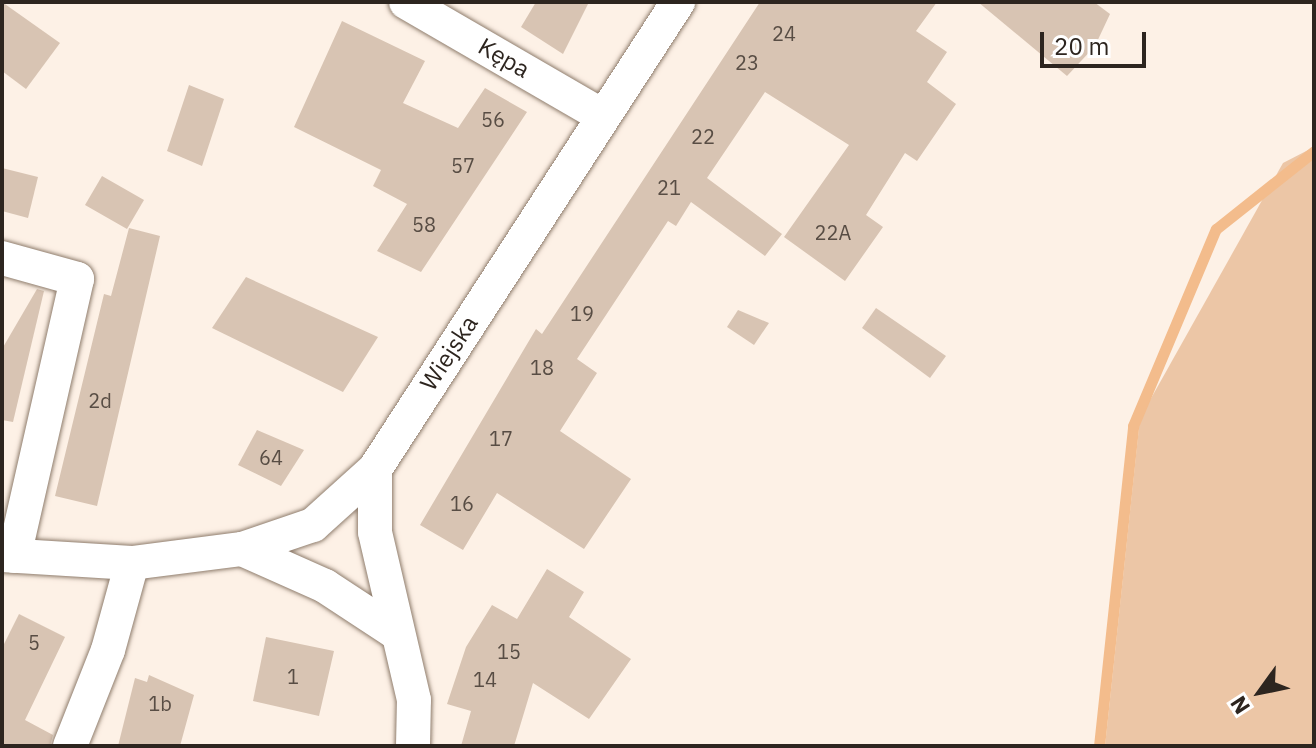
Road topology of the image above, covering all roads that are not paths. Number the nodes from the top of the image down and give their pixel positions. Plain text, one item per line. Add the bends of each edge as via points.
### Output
1 (406, 2) edge
2 (678, 2) edge
3 (601, 115) junction
4 (2, 258) edge
5 (375, 469) junction
6 (242, 549) junction
7 (8, 556) edge
8 (132, 563) junction
9 (398, 634) junction
10 (70, 746) edge
11 (413, 746) edge

1 - 3 street, Kępa
2 - 3 street, Wiejska
3 - 5 street, Wiejska
4 - 7 street via 77,279
5 - 6 street, Wiejska via 313,525
5 - 9 street via 375,532
6 - 8 street, Wiejska
6 - 9 street via 325,586
7 - 8 street, Wiejska
8 - 10 street via 108,650
9 - 11 street via 414,700

